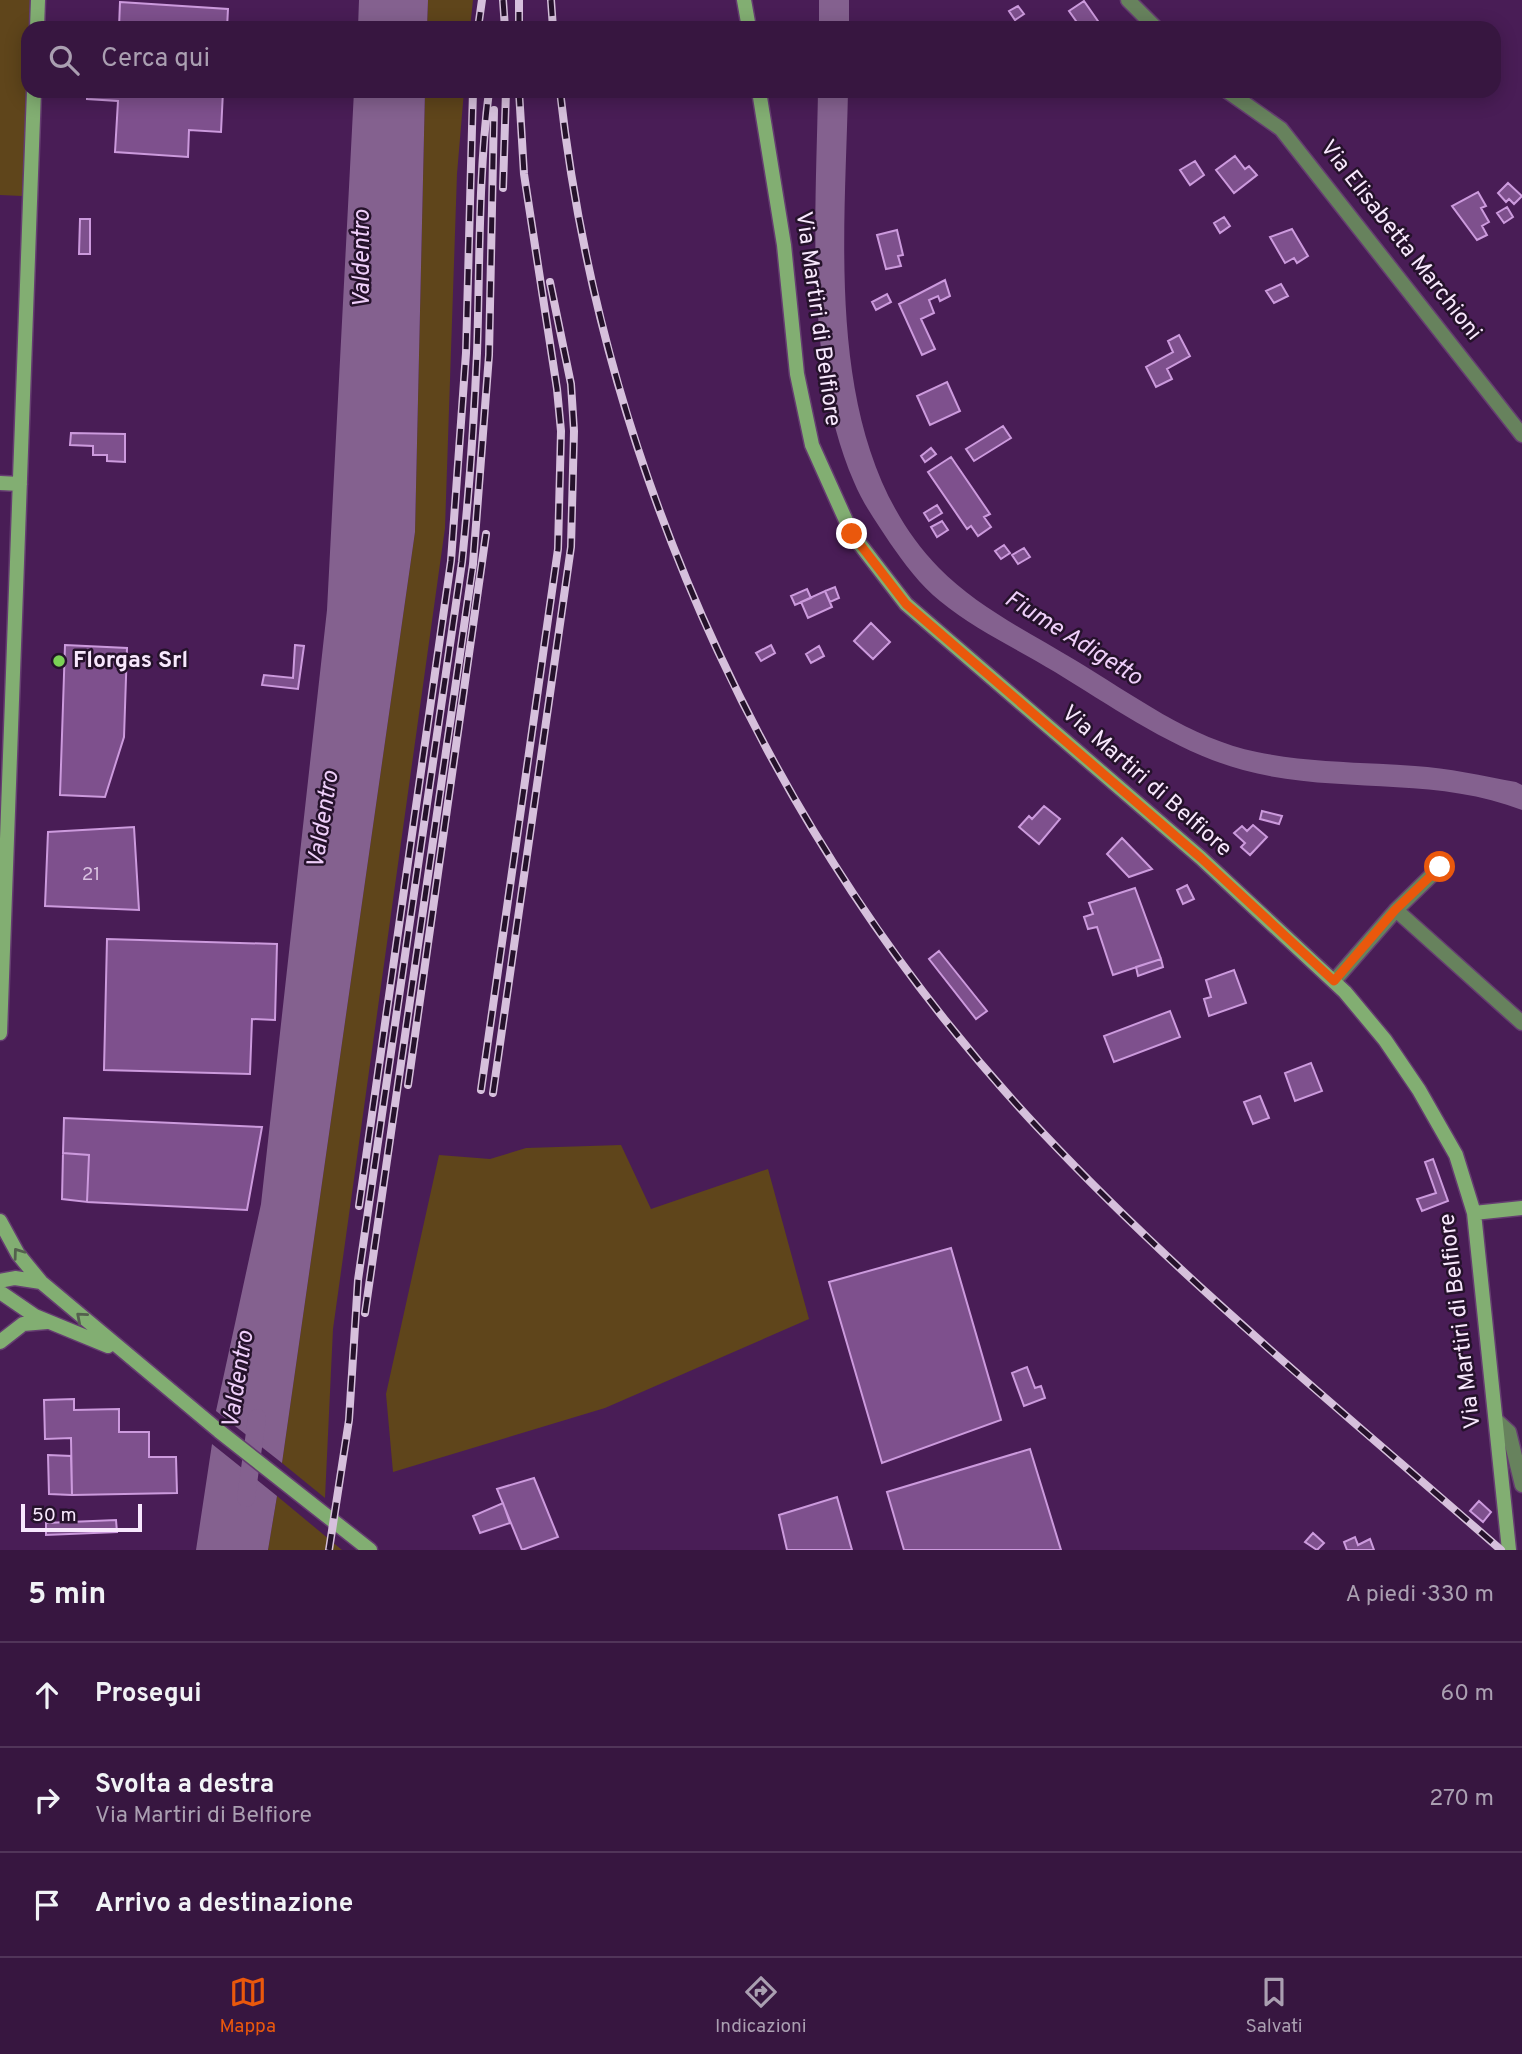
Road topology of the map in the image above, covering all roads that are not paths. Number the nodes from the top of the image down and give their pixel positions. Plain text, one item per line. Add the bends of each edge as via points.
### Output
1 (38, 0) edge
2 (744, 0) edge
3 (1129, 0) edge
4 (37, 21) edge
5 (748, 21) edge
6 (1149, 21) edge
7 (34, 98) edge
8 (760, 98) edge
9 (1237, 98) edge
10 (1522, 435) edge
11 (0, 482) edge
12 (20, 484) junction
13 (1440, 867) dead end
14 (1395, 910) junction
15 (1334, 981) junction
16 (1522, 1023) edge
17 (0, 1033) edge
18 (1522, 1208) edge
19 (1474, 1213) junction
20 (0, 1221) edge
21 (0, 1281) edge
22 (41, 1282) junction
23 (0, 1293) edge
24 (49, 1322) junction
25 (0, 1342) edge
26 (120, 1352) junction
27 (1497, 1421) junction
28 (1522, 1485) edge
29 (370, 1550) edge
30 (1509, 1550) edge

1 - 4 street
2 - 5 street
3 - 6 street
7 - 12 street
8 - 15 street, Via Martiri di Belfiore via 784,245 797,374 812,445 852,534 906,604 1201,858
9 - 10 street, Via Elisabetta Marchioni via 1281,129
11 - 12 street
12 - 17 street
13 - 14 street
14 - 15 street
14 - 16 street
15 - 19 street, Via Martiri di Belfiore via 1385,1040 1419,1090 1456,1155
18 - 19 street
19 - 27 street, Via Martiri di Belfiore
22 -> 20 street
21 - 22 street
26 -> 22 street
23 - 24 street
24 - 25 street via 23,1324
24 - 26 street
26 - 29 street
27 - 28 street via 1508,1432
27 - 30 street, Via Martiri di Belfiore

